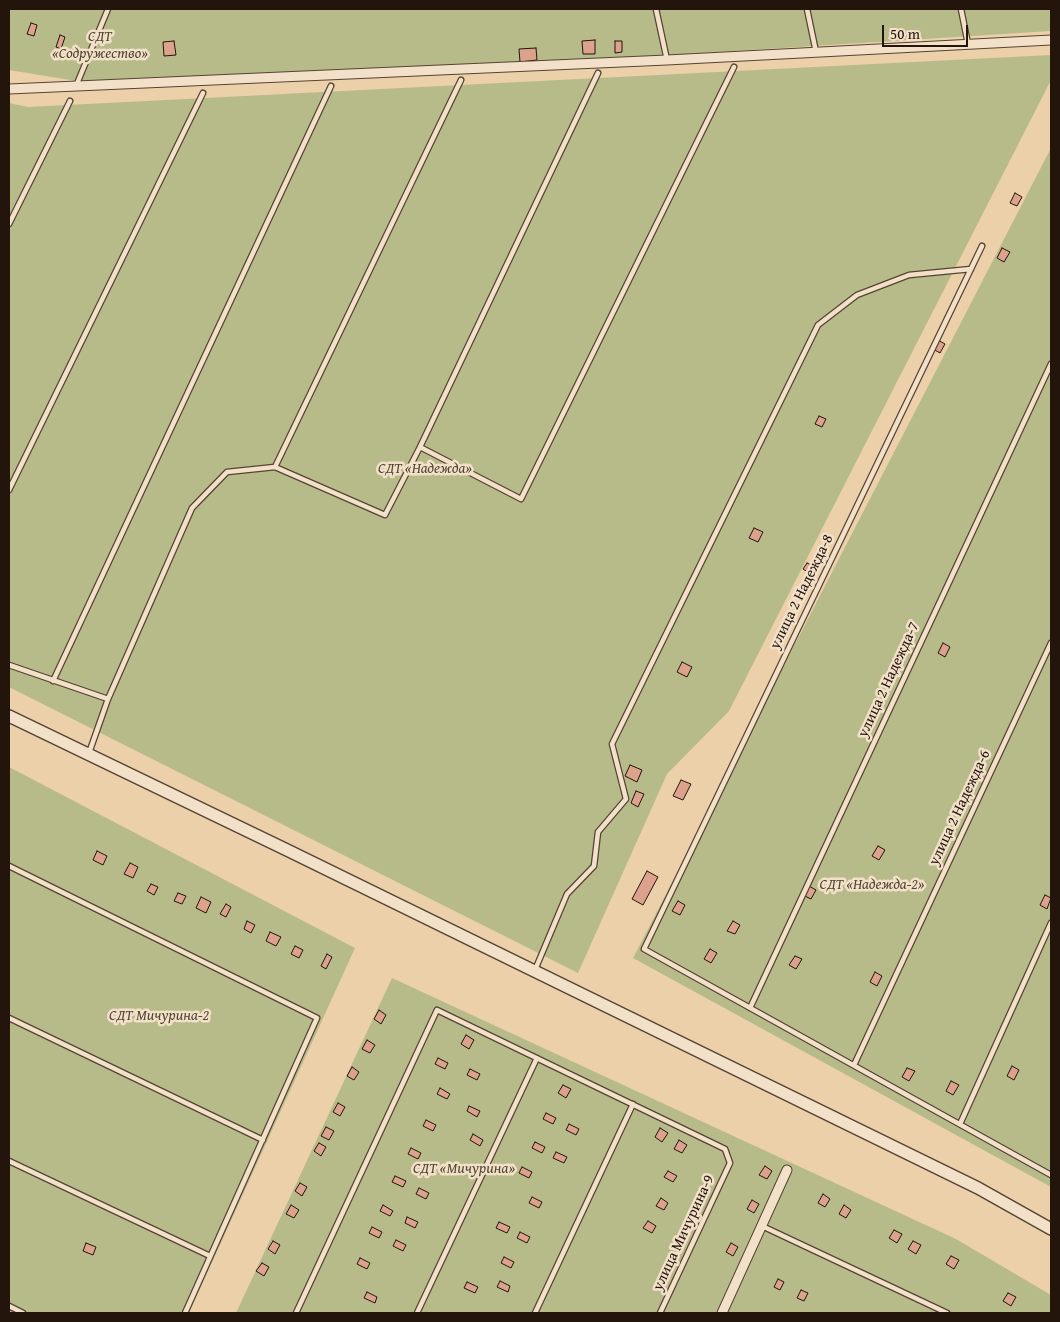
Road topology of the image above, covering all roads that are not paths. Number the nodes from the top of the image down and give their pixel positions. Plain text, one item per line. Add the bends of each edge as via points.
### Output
1 (108, 9) edge
2 (656, 9) edge
3 (807, 9) edge
4 (961, 9) edge
5 (1051, 40) edge
6 (968, 44) junction
7 (816, 52) junction
8 (667, 60) junction
9 (734, 68) dead end
10 (598, 74) dead end
11 (461, 80) dead end
12 (76, 86) junction
13 (331, 86) dead end
14 (9, 89) edge
15 (204, 93) dead end
16 (70, 101) dead end
17 (9, 224) edge
18 (982, 246) dead end
19 (971, 269) junction
20 (1051, 364) edge
21 (420, 447) junction
22 (275, 467) junction
23 (9, 490) edge
24 (1051, 643) edge
25 (9, 665) edge
26 (54, 681) junction
27 (108, 699) junction
28 (9, 716) edge
29 (88, 755) junction
30 (9, 866) edge
31 (1051, 924) edge
32 (535, 971) junction
33 (750, 1008) junction
34 (9, 1018) edge
35 (537, 1058) junction
36 (854, 1065) junction
37 (633, 1104) junction
38 (960, 1124) junction
39 (263, 1140) junction
40 (9, 1161) edge
41 (787, 1170) dead end
42 (1051, 1175) edge
43 (762, 1226) junction
44 (1051, 1229) edge
45 (210, 1256) junction
46 (9, 1306) edge
47 (23, 1313) edge
48 (185, 1313) edge
49 (296, 1313) edge
50 (417, 1313) edge
51 (535, 1313) edge
52 (660, 1313) edge
53 (722, 1313) edge
54 (947, 1313) edge

1 - 12 lane
2 - 8 lane
3 - 7 lane
4 - 6 lane
5 - 6 street
6 - 7 street
7 - 8 street
8 - 12 street
9 - 21 lane via 521,498
10 - 21 lane
11 - 22 lane
12 - 14 street
13 - 26 lane
15 - 23 lane
16 - 17 lane
18 - 19 lane, улица 2 Надежда-8
19 - 32 lane via 909,275 857,296 818,325 612,744 626,799 598,832 594,866 567,894
19 - 33 lane, улица 2 Надежда-8 via 644,948
20 - 33 lane, улица 2 Надежда-7
21 - 22 lane via 386,515
22 - 27 lane via 227,472 192,508
24 - 36 lane, улица 2 Надежда-6
25 - 26 lane
26 - 27 lane
27 - 29 lane
28 - 29 street
29 - 32 street
30 - 39 lane via 317,1018
31 - 38 lane
32 - 44 street via 978,1188
33 - 36 lane
34 - 39 lane
35 - 37 lane
35 - 49 lane via 437,1010
35 - 50 lane
36 - 38 lane
37 - 51 lane
37 - 52 lane, улица Мичурина-9 via 725,1149 730,1163
38 - 42 lane
39 - 45 lane
40 - 45 lane
41 - 43 street
43 - 53 street
43 - 54 lane
45 - 48 lane
46 - 47 lane

